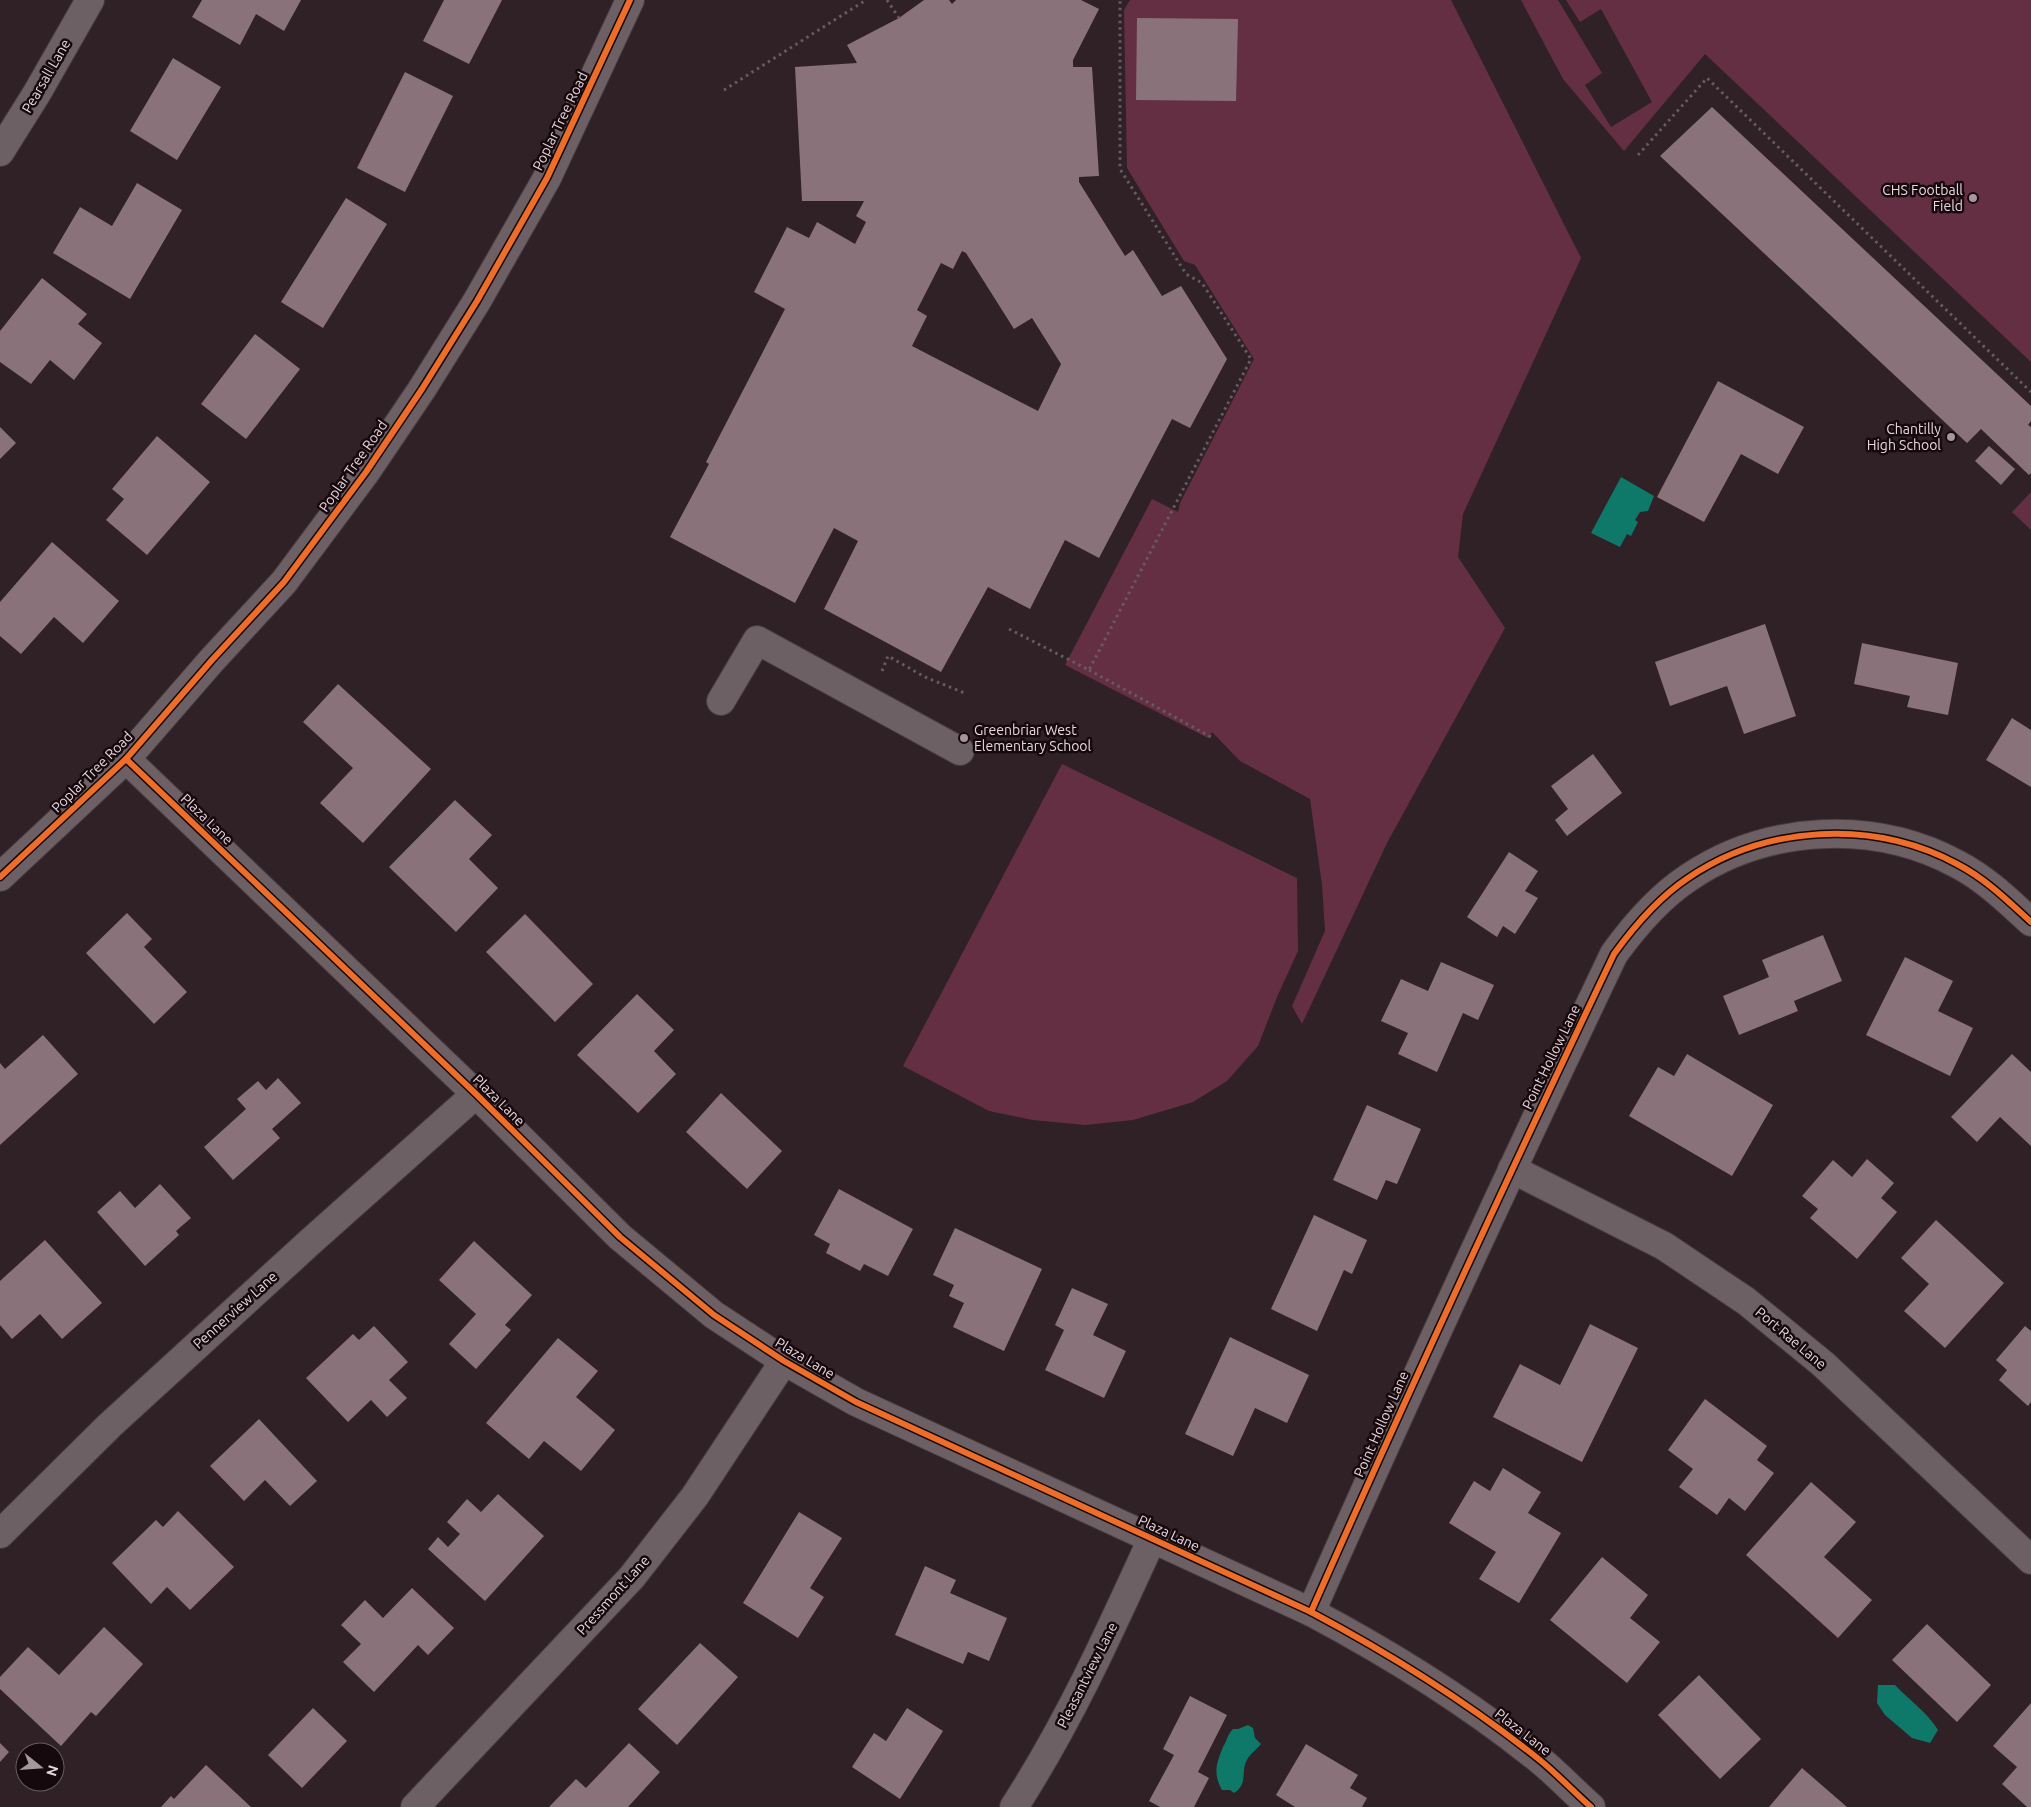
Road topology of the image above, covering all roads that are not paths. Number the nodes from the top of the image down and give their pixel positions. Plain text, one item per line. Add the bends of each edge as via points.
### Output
1 (90, 0) edge
2 (630, 0) edge
3 (0, 152) edge
4 (721, 701) dead end
5 (960, 751) dead end
6 (126, 759) junction
7 (0, 877) edge
8 (2031, 922) edge
9 (476, 1094) junction
10 (1512, 1169) junction
11 (784, 1361) junction
12 (0, 1534) edge
13 (1152, 1539) junction
14 (2031, 1560) edge
15 (1311, 1612) junction
16 (415, 1807) edge
17 (1014, 1807) edge
18 (1591, 1807) edge

1 - 3 street, Pearsall Lane
2 - 6 street, Poplar Tree Road via 547,178 422,389 366,472 284,582
4 - 5 street via 757,640
6 - 7 street, Poplar Tree Road
6 - 9 street, Plaza Lane
8 - 10 street, Point Hollow Lane via 1984,880 1958,864 1903,842 1873,836 1810,835 1778,840 1716,861 1687,878 1660,900 1635,925 1614,954
9 - 11 street, Plaza Lane via 620,1237 714,1314
9 - 12 street, Pennerview Lane via 109,1426
10 - 14 street, Port Rae Lane via 1664,1246 1746,1301 1823,1364
10 - 15 street, Point Hollow Lane
11 - 13 street, Plaza Lane via 856,1402
11 - 16 street, Pressmont Lane via 695,1496 632,1577
13 - 15 street, Plaza Lane
13 - 17 street, Pleasantview Lane via 1087,1680 1040,1768
15 - 18 street, Plaza Lane via 1364,1640 1467,1705 1542,1762

